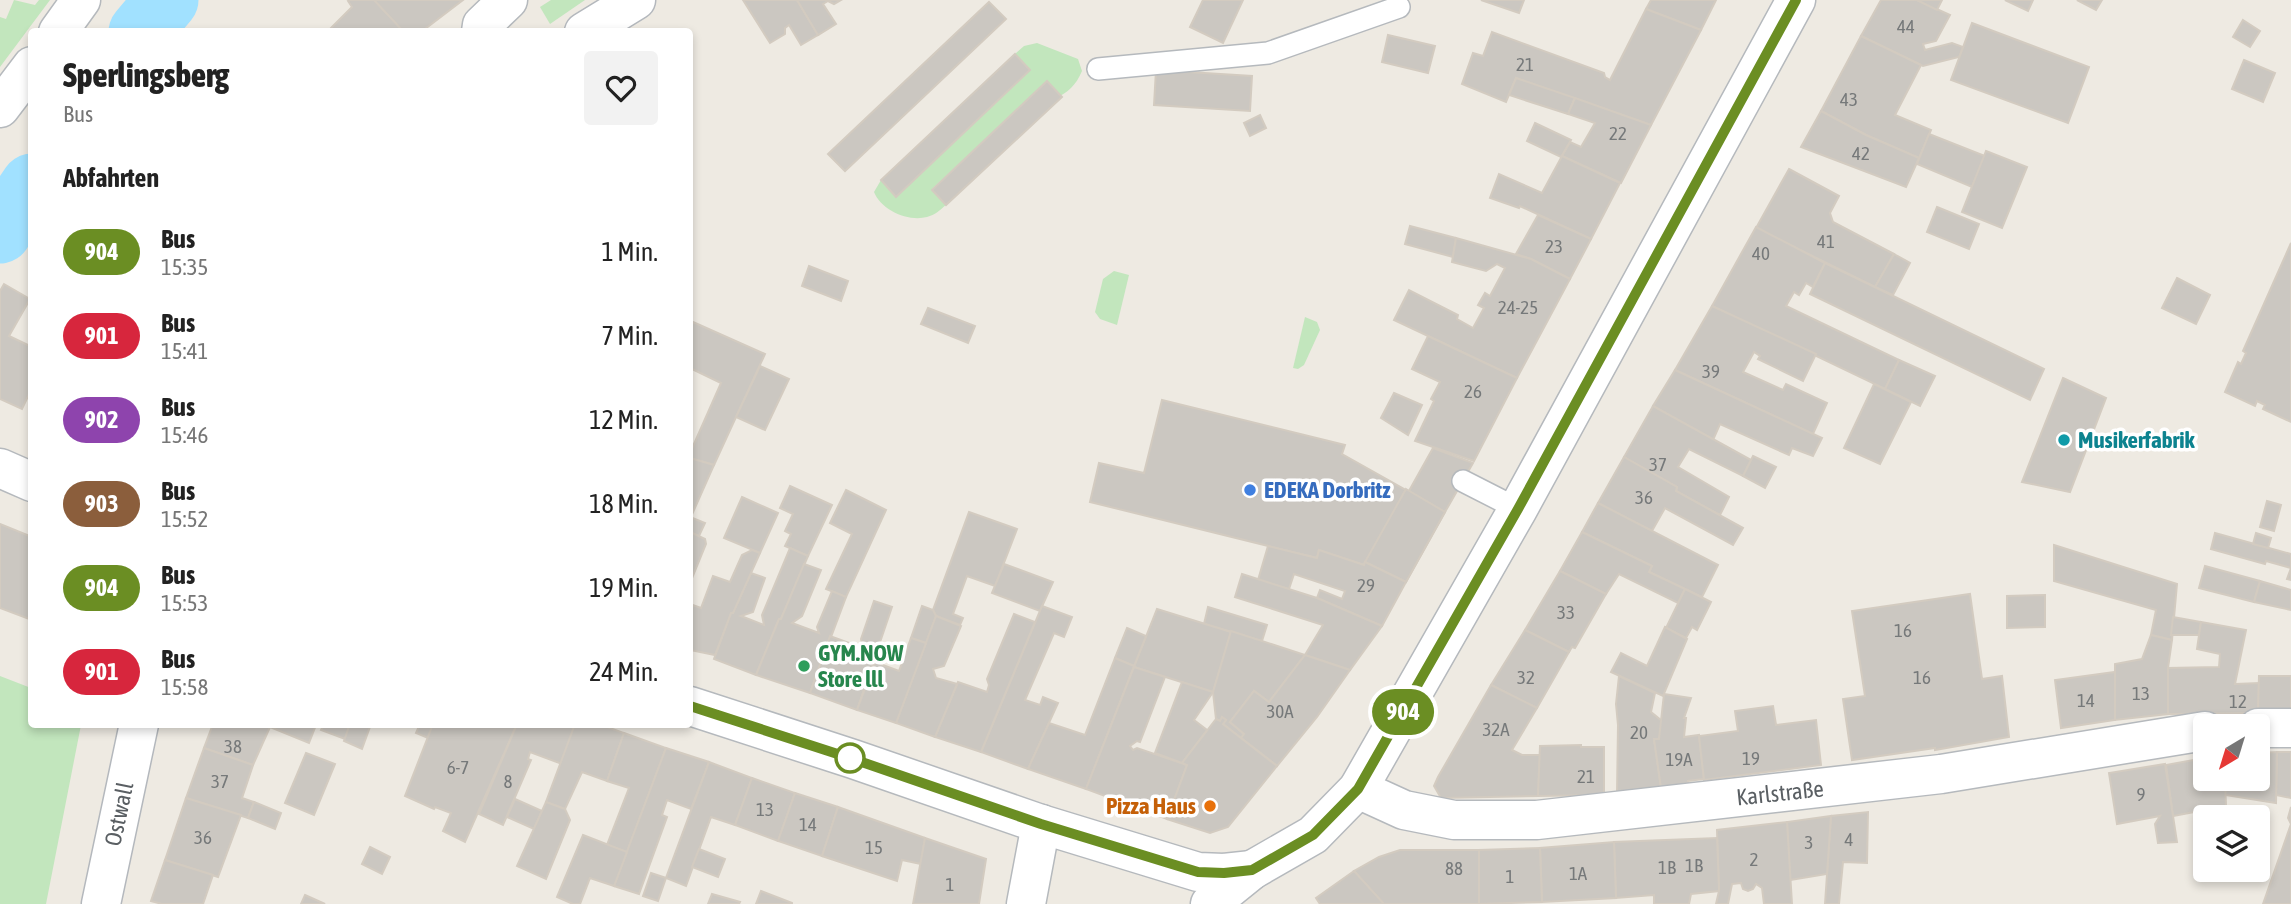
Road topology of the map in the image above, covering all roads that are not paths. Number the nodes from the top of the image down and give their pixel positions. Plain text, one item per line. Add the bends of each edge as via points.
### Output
1 (81, 0) edge
2 (508, 0) edge
3 (636, 0) edge
4 (1796, 0) edge
5 (1399, 7) dead end
6 (61, 28) edge
7 (482, 28) edge
8 (590, 28) edge
9 (1098, 69) dead end
10 (28, 71) edge
11 (0, 108) edge
12 (0, 468) edge
13 (28, 480) edge
14 (1463, 481) dead end
15 (1518, 509) junction
16 (693, 707) edge
17 (2270, 727) edge
18 (138, 728) edge
19 (2291, 728) edge
20 (2193, 733) edge
21 (1358, 789) junction
22 (1041, 824) junction
23 (1252, 870) junction
24 (101, 904) edge
25 (1026, 904) edge
26 (1210, 904) edge

1 - 6 street
2 - 7 street
3 - 8 street
4 - 15 street
5 - 9 lane via 1268,52
10 - 11 street
12 - 13 street
14 - 15 lane
15 - 21 street
16 - 22 street
17 - 19 street
18 - 24 street, Ostwall
20 - 21 street, Karlstraße via 1941,774 1537,820 1454,820 1405,810
21 - 23 street via 1313,835
22 - 23 street via 1198,872
22 - 25 street
23 - 26 street

